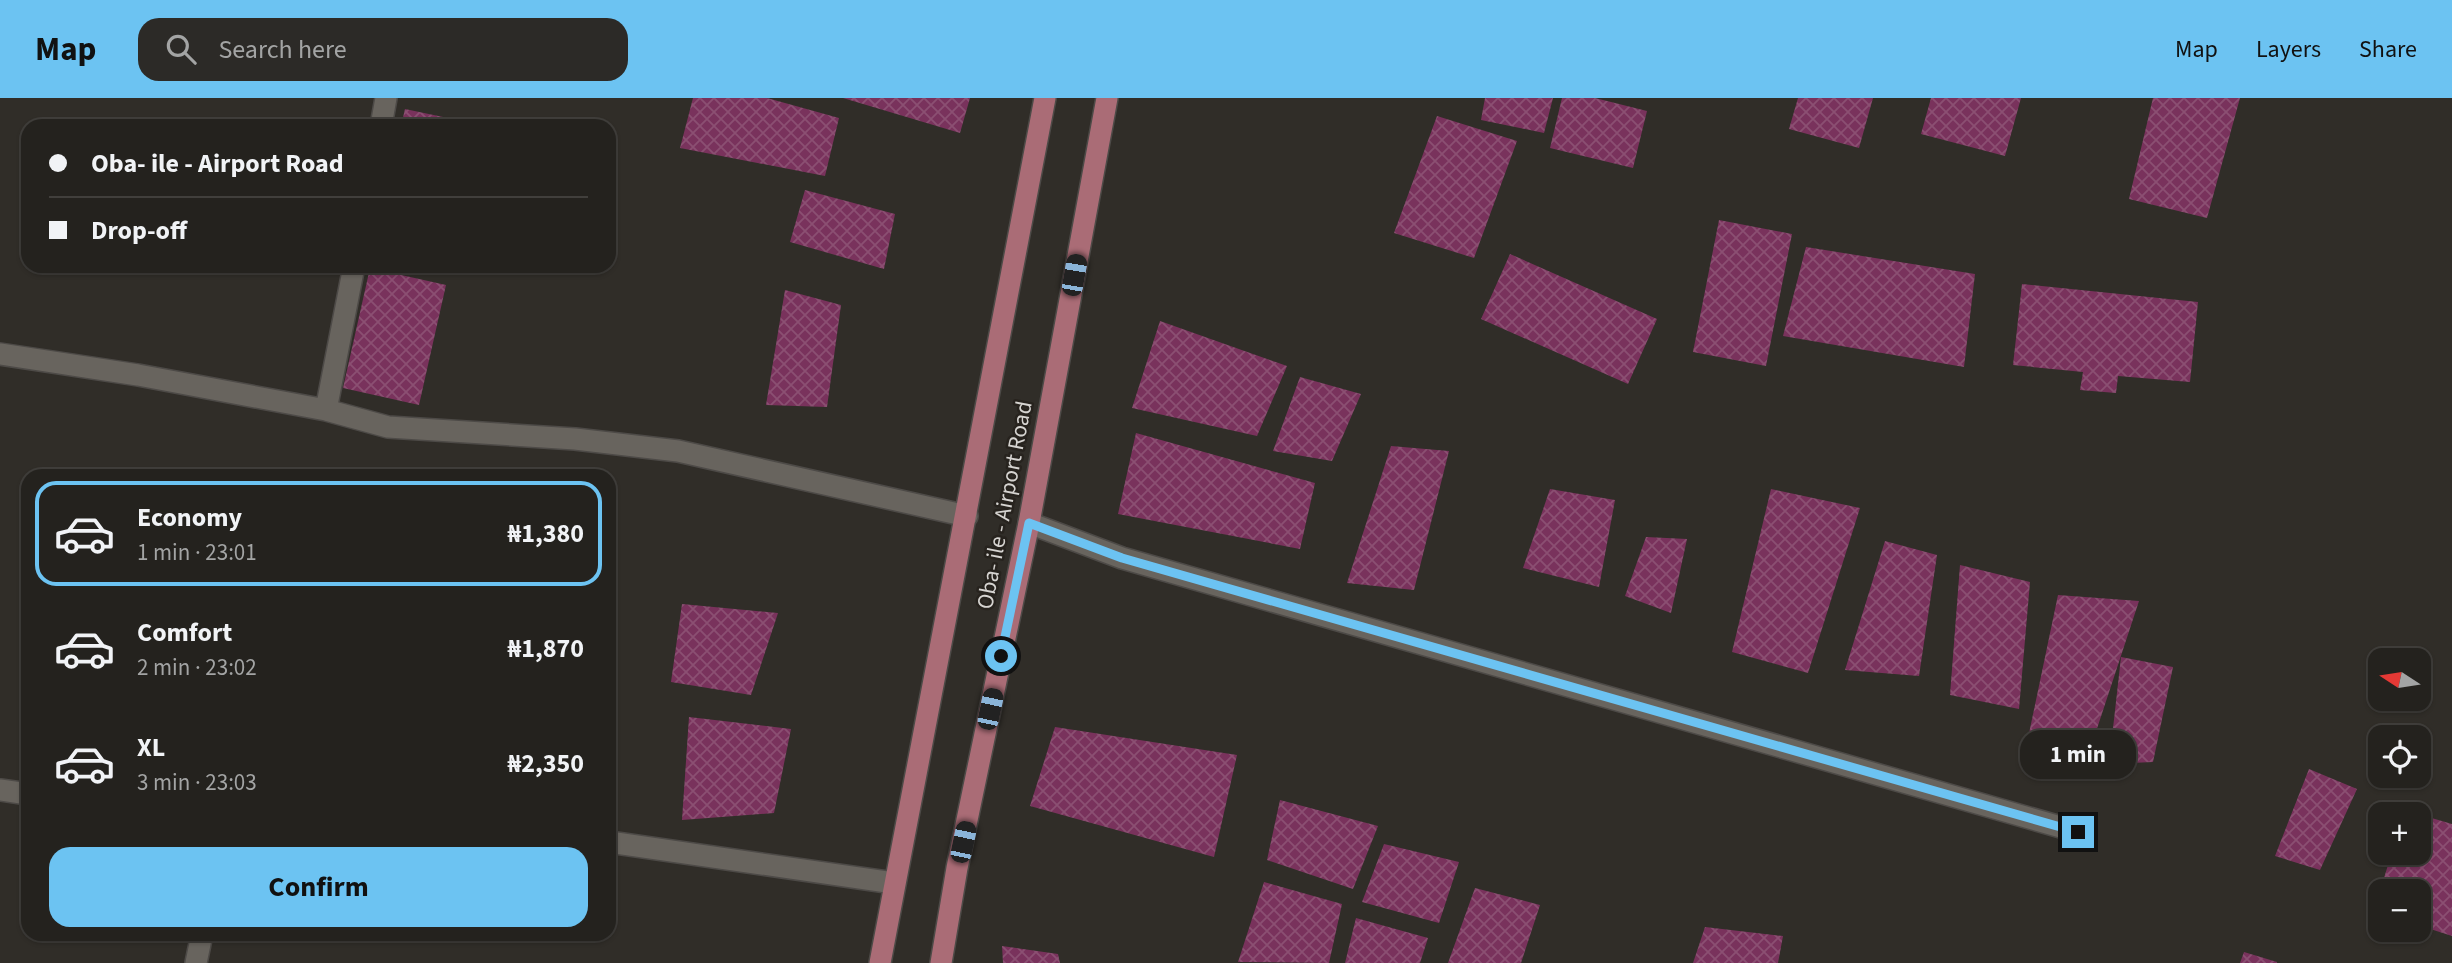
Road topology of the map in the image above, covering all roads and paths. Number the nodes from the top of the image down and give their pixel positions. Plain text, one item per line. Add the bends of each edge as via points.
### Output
1 (386, 98) edge
2 (1045, 98) edge
3 (1107, 98) edge
4 (382, 119) edge
5 (353, 273) edge
6 (0, 354) edge
7 (326, 411) junction
8 (967, 516) junction
9 (1029, 523) junction
10 (0, 790) edge
11 (21, 793) edge
12 (2078, 832) dead end
13 (616, 843) edge
14 (894, 883) junction
15 (201, 941) edge
16 (196, 963) edge
17 (880, 963) edge
18 (941, 963) edge

1 - 4 street
2 - 8 main road, Oba- ile - Airport Road
3 - 9 main road, Oba- ile - Airport Road
5 - 7 street
6 - 7 street
7 - 8 street via 388,427 678,451
8 - 14 main road, Oba- ile - Airport Road
9 - 12 street via 1122,558
9 - 18 main road, Oba- ile - Airport Road
10 - 11 street
13 - 14 street
14 - 17 main road, Oba- ile - Airport Road
15 - 16 street

